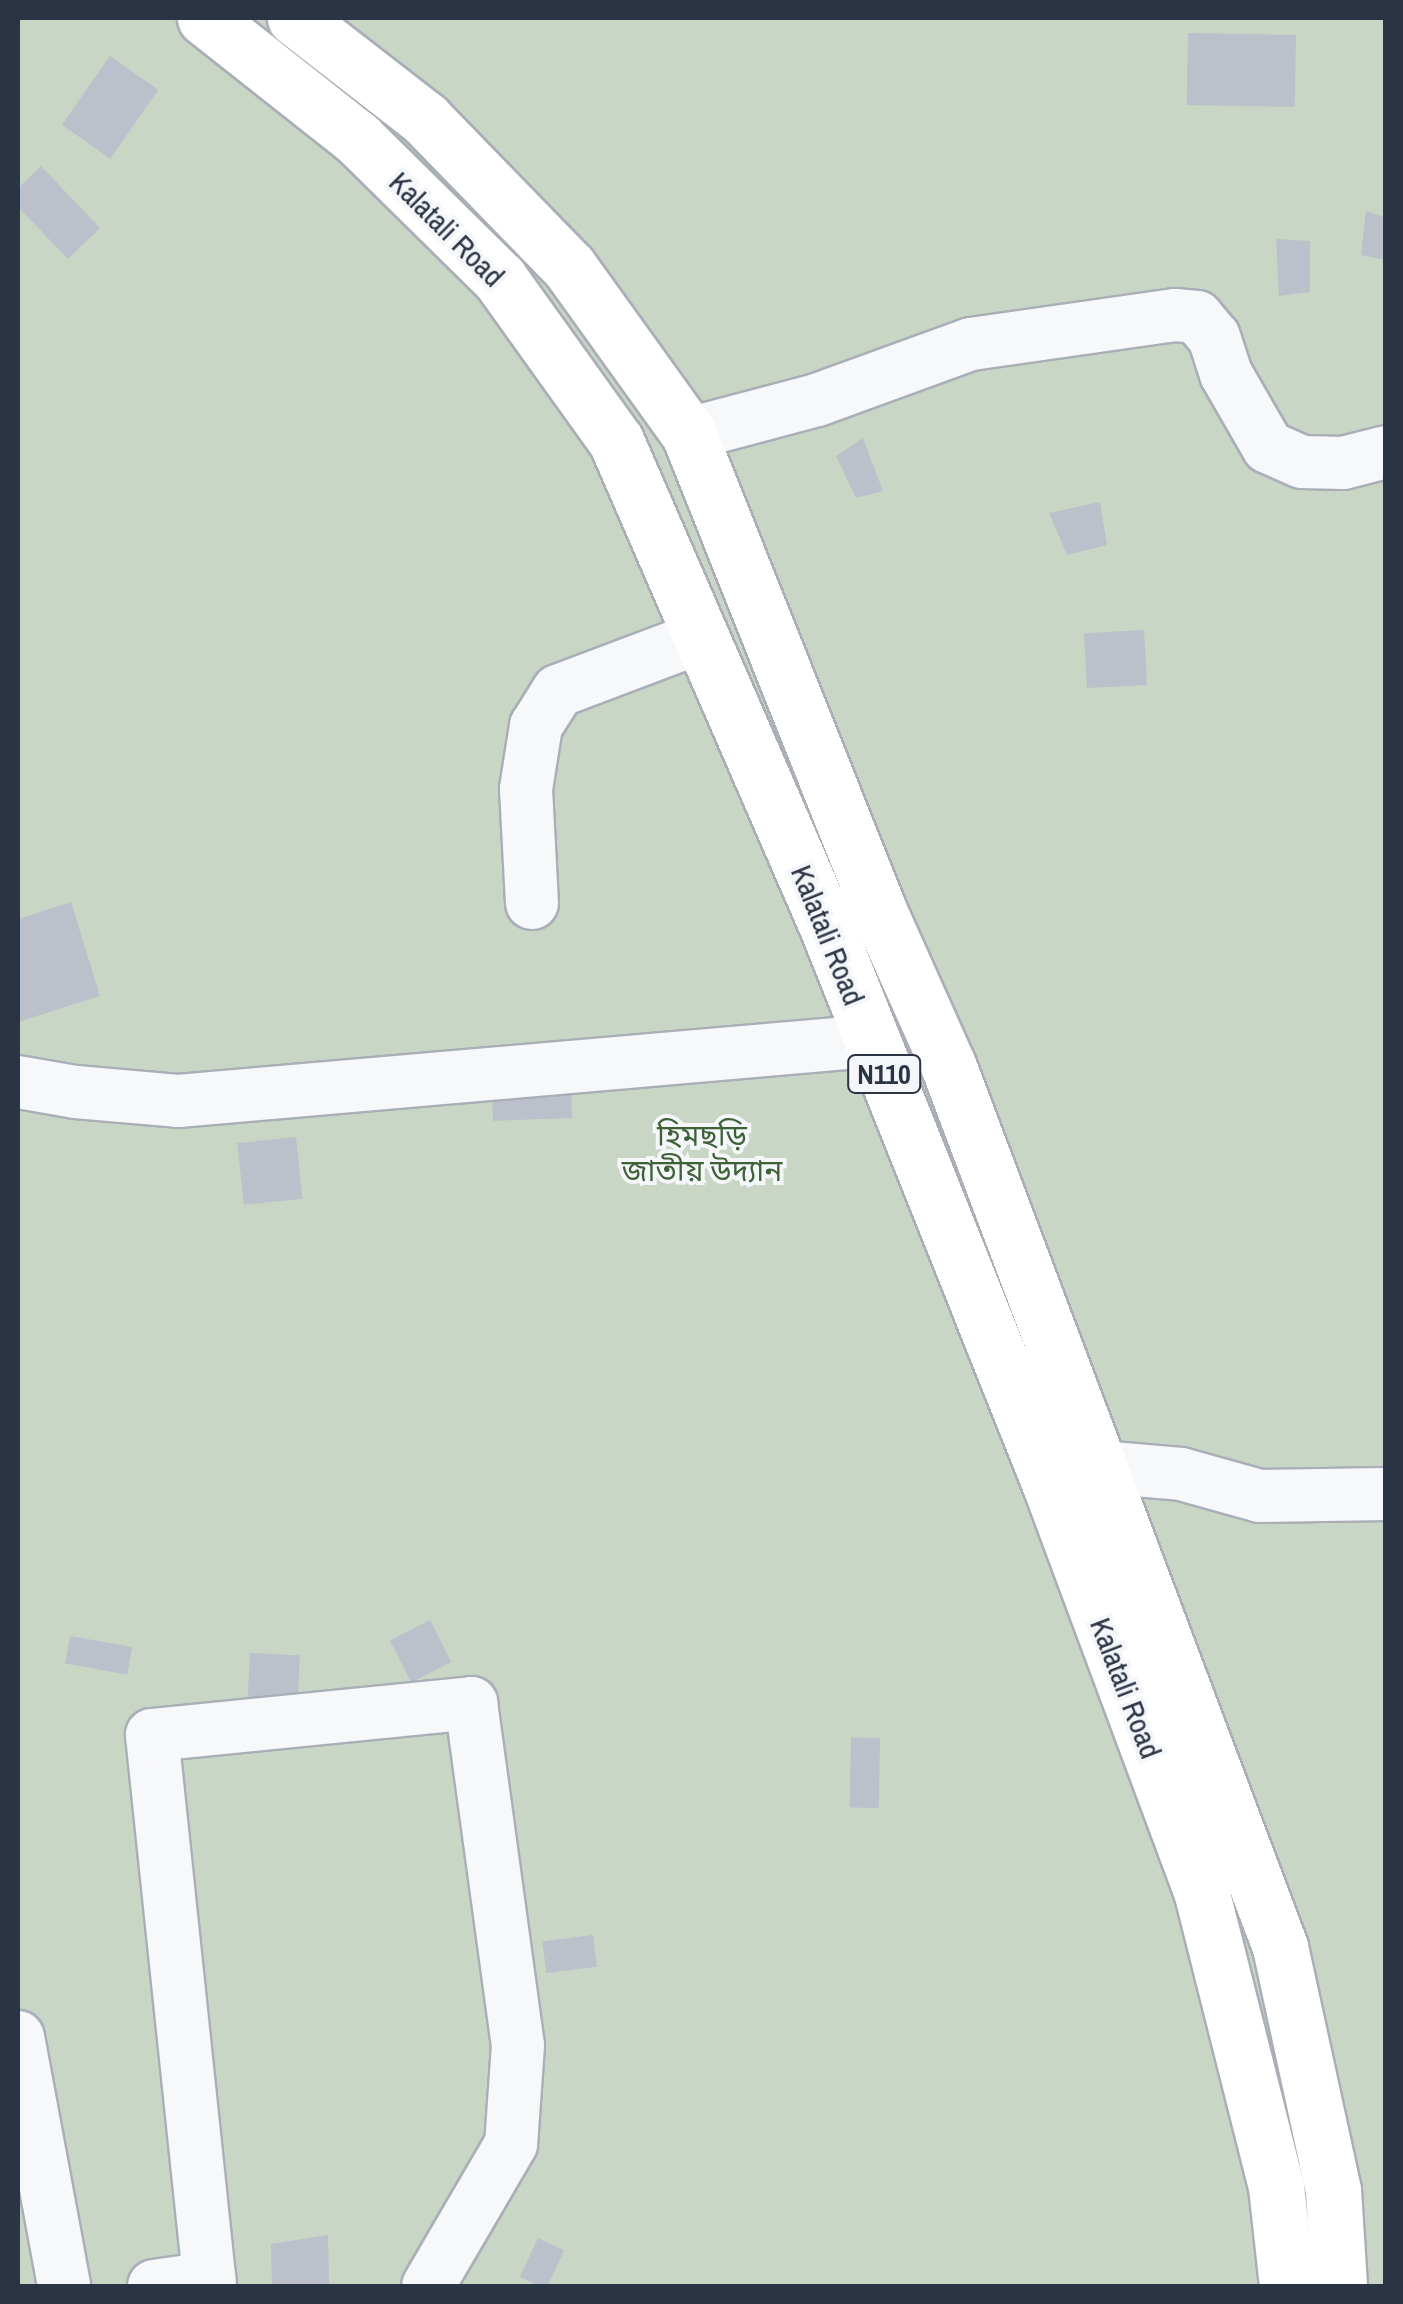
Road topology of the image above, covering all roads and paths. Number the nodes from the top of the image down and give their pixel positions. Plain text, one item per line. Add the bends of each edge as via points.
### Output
1 (205, 18) edge
2 (295, 18) edge
3 (689, 434) junction
4 (1386, 452) edge
5 (701, 637) junction
6 (532, 902) dead end
7 (879, 910) junction
8 (828, 929) junction
9 (871, 1041) junction
10 (18, 1082) edge
11 (1100, 1466) junction
12 (1386, 1494) edge
13 (18, 2037) edge
14 (209, 2282) edge
15 (64, 2286) edge
16 (154, 2286) edge
17 (428, 2286) edge
18 (1286, 2286) edge
19 (1339, 2286) edge

1 - 5 highway, Kalatali Road / N110 via 358,140 500,279 616,441
2 - 3 highway, Kalatali Road / N110 via 425,119 569,268
3 - 4 street via 816,400 971,344 1176,315 1198,317 1214,337 1226,374 1268,446 1302,462 1343,463
3 - 7 highway, Kalatali Road / N110
5 - 6 street via 558,691 536,726 526,790
5 - 8 highway, Kalatali Road / N110
7 - 8 highway
7 - 11 highway, Kalatali Road / N110 via 948,1065
8 - 9 highway, Kalatali Road / N110
9 - 10 street via 178,1101
9 - 18 highway, Kalatali Road / N110 via 1048,1482 1201,1890 1276,2186
11 - 12 street via 1181,1474 1260,1496
11 - 19 highway, Kalatali Road / N110 via 1280,1947 1334,2190
13 - 15 street
14 - 16 street
14 - 17 street via 152,1735 471,1704 518,2045 511,2144

